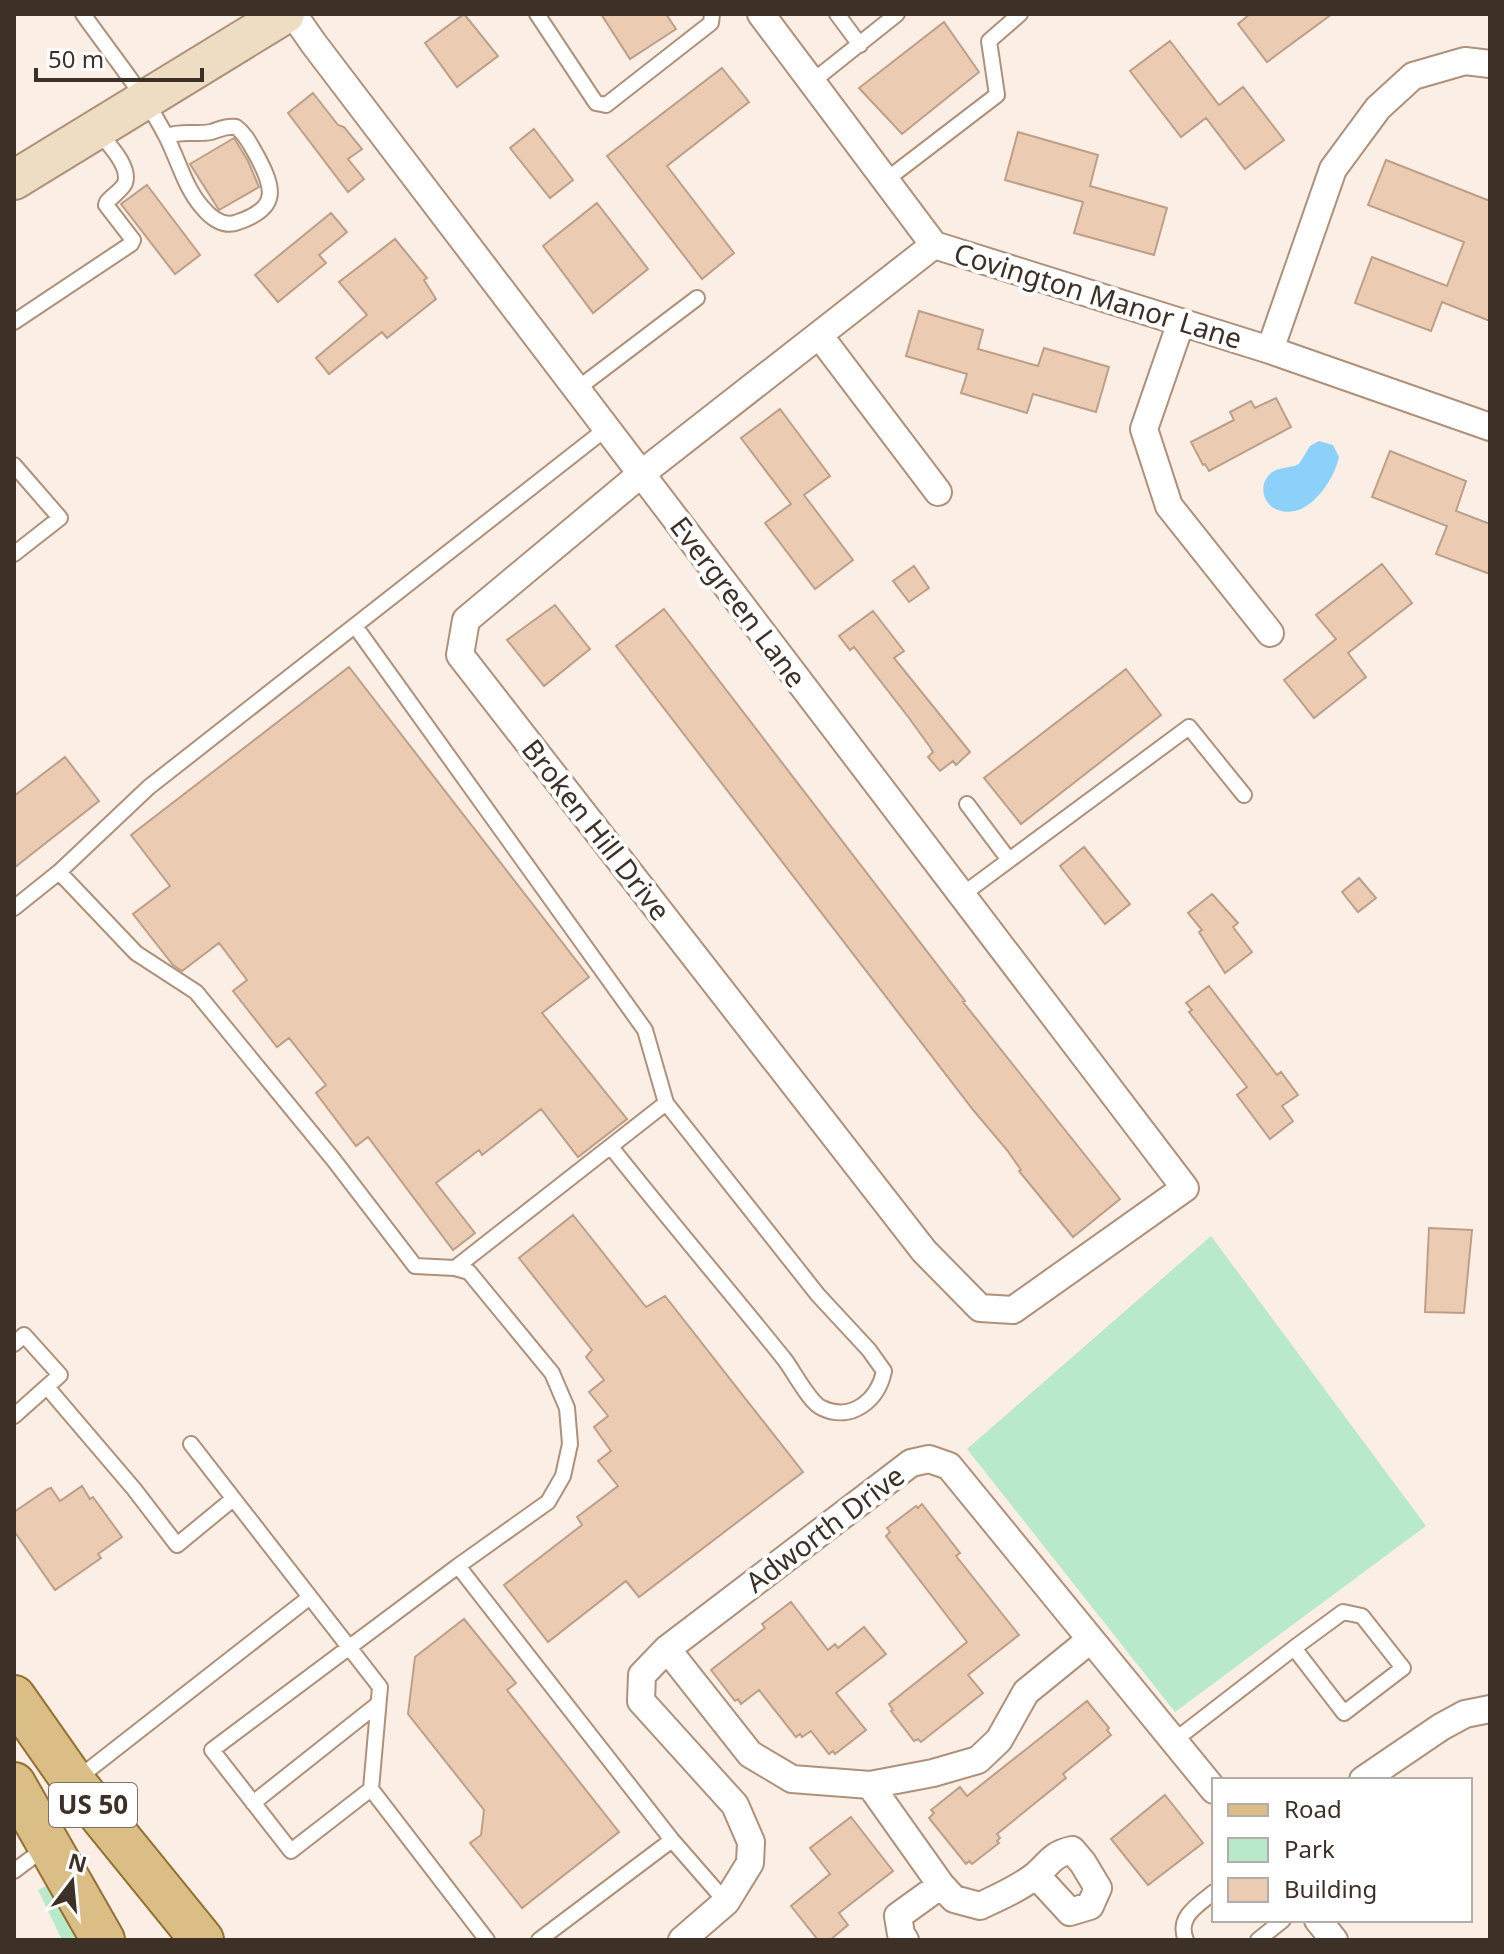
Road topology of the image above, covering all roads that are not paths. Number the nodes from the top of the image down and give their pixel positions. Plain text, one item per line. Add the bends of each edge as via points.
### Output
1 (83, 14) edge
2 (537, 14) edge
3 (712, 14) edge
4 (761, 14) edge
5 (837, 14) edge
6 (897, 14) edge
7 (1020, 14) edge
8 (272, 18) edge
9 (860, 45) junction
10 (1490, 64) edge
11 (813, 81) junction
12 (143, 100) junction
13 (97, 129) junction
14 (166, 136) junction
15 (14, 180) edge
16 (886, 180) junction
17 (934, 245) junction
18 (697, 298) dead end
19 (14, 322) edge
20 (1181, 322) junction
21 (819, 335) junction
22 (1270, 350) junction
23 (577, 389) junction
24 (1490, 427) edge
25 (607, 428) junction
26 (14, 465) edge
27 (641, 474) junction
28 (938, 492) dead end
29 (14, 554) edge
30 (355, 626) junction
31 (1270, 633) dead end
32 (1244, 795) dead end
33 (967, 804) dead end
34 (1009, 860) junction
35 (59, 872) junction
36 (962, 895) junction
37 (14, 908) edge
38 (666, 1103) junction
39 (611, 1147) junction
40 (1185, 1188) joint
41 (455, 1268) junction
42 (14, 1344) edge
43 (47, 1387) junction
44 (14, 1416) edge
45 (191, 1444) dead end
46 (233, 1499) junction
47 (458, 1566) junction
48 (310, 1597) junction
49 (1090, 1640) junction
50 (349, 1648) junction
51 (1294, 1648) junction
52 (667, 1649) junction
53 (14, 1697) edge
54 (378, 1704) junction
55 (1490, 1709) edge
56 (1175, 1740) junction
57 (1366, 1778) edge
58 (73, 1781) junction
59 (14, 1784) edge
60 (870, 1785) junction
61 (1212, 1787) edge
62 (371, 1789) junction
63 (253, 1803) junction
64 (672, 1840) junction
65 (49, 1845) junction
66 (14, 1871) edge
67 (1036, 1875) dead end
68 (941, 1885) junction
69 (1212, 1894) edge
70 (726, 1902) junction
71 (1280, 1922) edge
72 (1320, 1922) edge
73 (190, 1925) edge
74 (690, 1938) edge
75 (103, 1940) edge
76 (225, 1940) edge
77 (487, 1940) edge
78 (539, 1940) edge
79 (905, 1940) edge
80 (1186, 1940) edge
81 (1258, 1940) edge
82 (1334, 1940) edge

1 - 12 lane
2 - 3 lane via 596,103 606,105 711,23
4 - 11 street, Covington Manor Lane
5 - 9 lane
6 - 9 lane
7 - 16 lane via 989,41 997,95
8 - 12 main road
8 - 23 street, Evergreen Lane
9 - 11 lane
10 - 22 street via 1465,61 1413,76 1378,108 1333,169
11 - 16 street, Covington Manor Lane
12 - 13 main road
12 - 14 lane
13 - 15 main road
13 - 19 lane via 126,175 125,185 106,205 133,240
14 - 14 lane via 199,205 213,219 236,224 270,199 269,178 236,127
16 - 17 street, Covington Manor Lane
17 - 20 street, Covington Manor Lane
17 - 21 street, Broken Hill Drive
18 - 23 lane
20 - 22 street, Covington Manor Lane
20 - 31 street via 1144,429 1169,506
21 - 27 street, Broken Hill Drive
21 - 28 street
22 - 24 street, Covington Manor Lane
23 - 25 street, Evergreen Lane
25 - 27 street, Evergreen Lane
25 - 30 lane
26 - 29 lane via 60,518
27 - 36 street, Evergreen Lane
27 - 40 street, Broken Hill Drive via 466,620 460,655 924,1251 980,1308 1013,1310
30 - 35 lane via 149,787
30 - 38 lane via 645,1030
32 - 34 lane via 1189,727
33 - 34 lane
34 - 36 lane
35 - 37 lane
35 - 41 lane via 136,953 196,992 415,1266
36 - 40 street, Evergreen Lane
38 - 39 lane
38 - 39 lane via 884,1371 881,1388 864,1405 843,1414 819,1407
39 - 41 lane
41 - 47 lane via 469,1272 495,1300 552,1373 567,1408 570,1444 563,1476 548,1502
42 - 43 lane via 24,1335 60,1375
43 - 44 lane
43 - 46 lane via 177,1545
45 - 46 lane
46 - 48 lane
47 - 50 lane
47 - 64 lane
48 - 50 lane
48 - 58 lane
49 - 52 street, Adworth Drive via 949,1466 929,1459 911,1463
49 - 56 street, Adworth Drive
49 - 60 street via 1026,1692 999,1740 978,1760
50 - 54 lane via 380,1687
50 - 63 lane via 212,1750
51 - 51 lane via 1344,1713 1403,1668 1362,1616 1343,1612
51 - 56 lane
52 - 60 street via 750,1754 792,1779
52 - 70 street, Adworth Drive via 642,1675 641,1701 735,1805 751,1842 750,1863
53 - 58 main road, US 50
54 - 62 lane
54 - 63 lane
55 - 57 street via 1453,1720
56 - 61 street, Adworth Drive
58 - 73 main road, US 50
59 - 65 main road
60 - 68 street
62 - 63 lane via 291,1851
62 - 77 lane
64 - 70 lane
64 - 78 lane
65 - 66 lane
65 - 75 main road
67 - 68 street via 980,1906 954,1899
68 - 79 street via 898,1916
69 - 80 lane via 1188,1913 1183,1926
70 - 74 street, Adworth Drive
71 - 81 lane
72 - 82 street
73 - 76 main road

